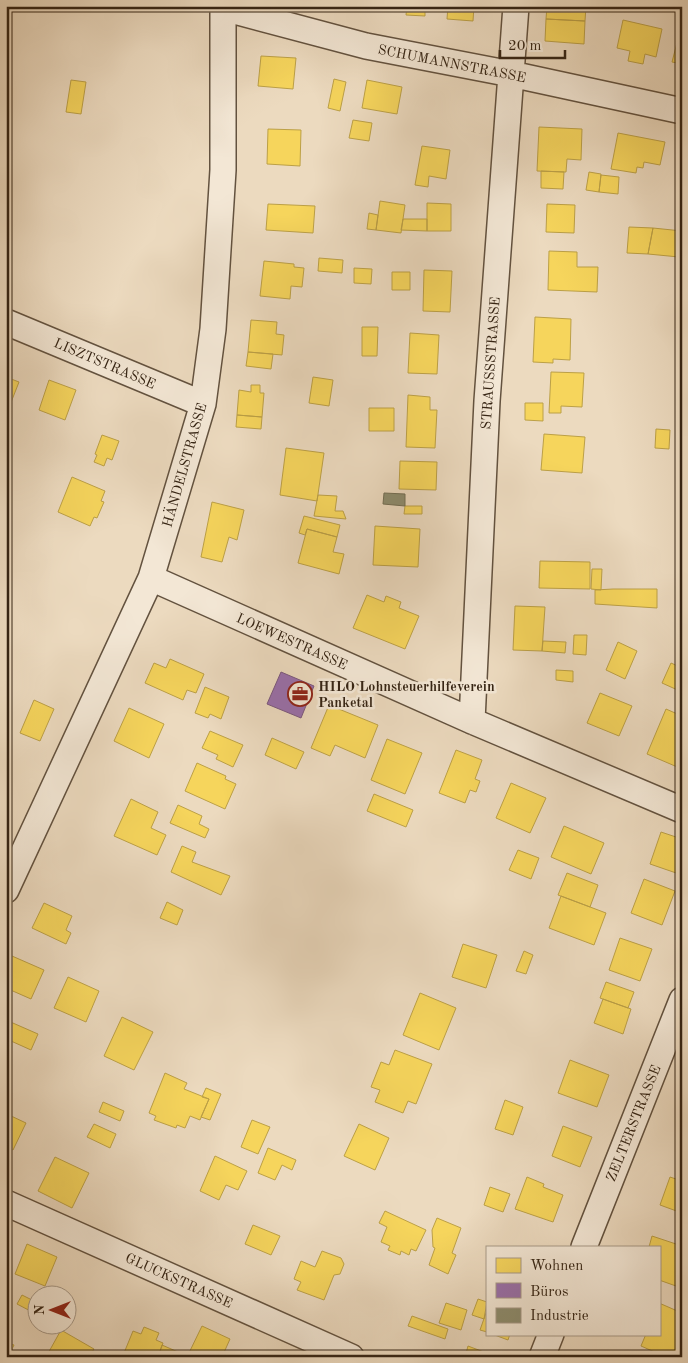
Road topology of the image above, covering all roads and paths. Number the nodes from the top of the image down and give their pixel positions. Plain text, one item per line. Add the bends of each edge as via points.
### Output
1 (516, 6) edge
2 (223, 7) edge
3 (511, 74) junction
4 (682, 111) edge
5 (6, 322) edge
6 (203, 404) junction
7 (151, 578) junction
8 (472, 721) junction
9 (682, 810) edge
10 (6, 890) edge
11 (682, 1000) edge
12 (6, 1203) edge
13 (584, 1246) edge
14 (550, 1336) edge
15 (352, 1357) edge
16 (542, 1357) edge

1 - 3 street, STRAUSSSTRASSE
2 - 3 street, SCHUMANNSTRASSE via 366,46
2 - 6 street, HÄNDELSTRASSE via 222,178 213,329
3 - 4 street, SCHUMANNSTRASSE
3 - 8 street, STRAUSSSTRASSE via 487,401
5 - 6 street, LISZTSTRASSE
6 - 7 street, HÄNDELSTRASSE
7 - 8 street, LOEWESTRASSE
7 - 10 street, HÄNDELSTRASSE
8 - 9 street, LOEWESTRASSE
11 - 13 street, ZELTERSTRASSE
12 - 15 street, GLUCKSTRASSE
14 - 16 street

